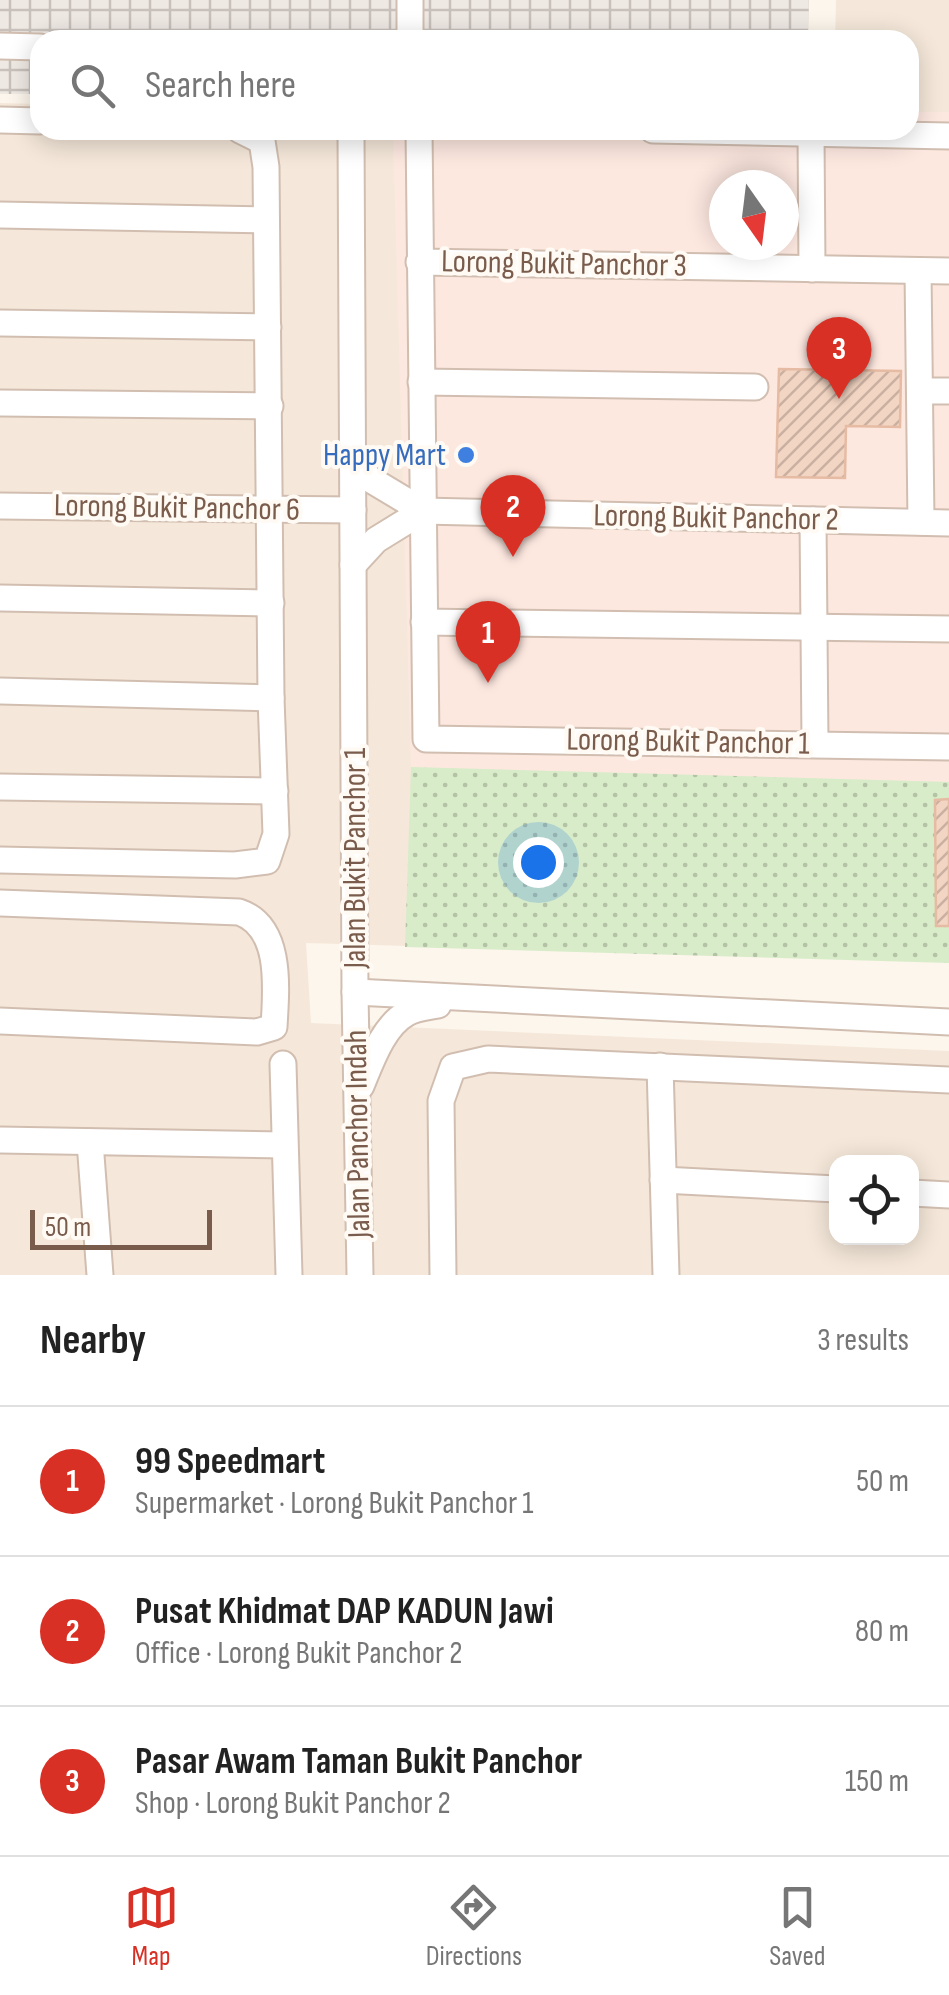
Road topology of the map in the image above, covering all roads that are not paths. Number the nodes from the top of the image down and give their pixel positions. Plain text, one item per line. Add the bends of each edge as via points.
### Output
1 (410, 0) edge
2 (410, 30) edge
3 (0, 46) edge
4 (30, 46) edge
5 (0, 120) edge
6 (30, 121) edge
7 (919, 136) edge
8 (949, 136) edge
9 (252, 140) edge
10 (351, 140) edge
11 (419, 140) edge
12 (811, 140) edge
13 (0, 215) edge
14 (266, 220) junction
15 (419, 262) junction
16 (812, 269) junction
17 (918, 271) junction
18 (949, 272) edge
19 (0, 323) edge
20 (268, 327) junction
21 (421, 382) junction
22 (755, 388) dead end
23 (920, 391) junction
24 (949, 391) edge
25 (0, 403) edge
26 (270, 406) junction
27 (352, 451) junction
28 (0, 506) edge
29 (272, 508) junction
30 (353, 510) junction
31 (423, 512) junction
32 (813, 520) junction
33 (921, 522) junction
34 (949, 523) edge
35 (354, 564) junction
36 (0, 598) edge
37 (271, 602) junction
38 (424, 622) junction
39 (814, 627) junction
40 (949, 629) edge
41 (0, 691) edge
42 (271, 698) junction
43 (814, 743) junction
44 (949, 747) edge
45 (0, 787) edge
46 (274, 791) junction
47 (12, 860) edge
48 (12, 903) edge
49 (356, 992) junction
50 (464, 998) junction
51 (0, 1021) edge
52 (949, 1022) edge
53 (282, 1064) dead end
54 (660, 1066) junction
55 (949, 1080) edge
56 (357, 1096) junction
57 (0, 1140) edge
58 (90, 1142) junction
59 (283, 1146) junction
60 (664, 1180) junction
61 (829, 1189) edge
62 (919, 1193) edge
63 (949, 1194) edge
64 (100, 1275) edge
65 (290, 1275) edge
66 (360, 1275) edge
67 (443, 1275) edge
68 (666, 1275) edge

1 - 2 street
3 - 4 street
5 - 6 street
7 - 8 street
9 - 14 street
10 - 27 street, Jalan Bukit Panchor 1
11 - 15 street
12 - 16 street
13 - 14 street
14 - 20 street
15 - 16 street, Lorong Bukit Panchor 3
15 - 21 street
16 - 17 street, Lorong Bukit Panchor 3
17 - 18 street, Lorong Bukit Panchor 3
17 - 23 street
19 - 20 street
20 - 26 street
21 - 22 street
21 - 31 street
23 - 24 street
23 - 33 street
25 - 26 street
26 - 29 street
27 - 30 street, Jalan Bukit Panchor 1
27 - 31 street via 368,478
28 - 29 street, Lorong Bukit Panchor 6
29 - 30 street, Lorong Bukit Panchor 6
29 - 37 street
30 - 35 street, Jalan Bukit Panchor 1
31 - 32 street, Lorong Bukit Panchor 2
31 - 35 street via 376,540
31 - 38 street
32 - 33 street, Lorong Bukit Panchor 2
32 - 39 street
33 - 34 street, Lorong Bukit Panchor 2
35 - 49 street, Jalan Bukit Panchor 1
36 - 37 street
37 - 42 street
38 - 39 street
38 - 43 street, Lorong Bukit Panchor 1 via 426,739
39 - 40 street
39 - 43 street
41 - 42 street
42 - 46 street
43 - 44 street, Lorong Bukit Panchor 1
45 - 46 street
46 - 47 street via 276,834 267,861
47 - 48 street
48 - 51 street via 251,916 266,933 276,976 274,1027 257,1032
49 - 50 street, Jalan Bukit Panchor 1
49 - 56 street, Jalan Panchor Indah
50 - 52 street, Jalan Bukit Panchor 1
50 - 56 street via 398,1020
53 - 59 street
54 - 55 street
54 - 60 street
54 - 67 street via 488,1058 453,1067 441,1101
56 - 66 street, Jalan Panchor Indah
57 - 58 street
58 - 59 street
58 - 64 street
59 - 65 street
60 - 61 street
60 - 68 street
62 - 63 street

